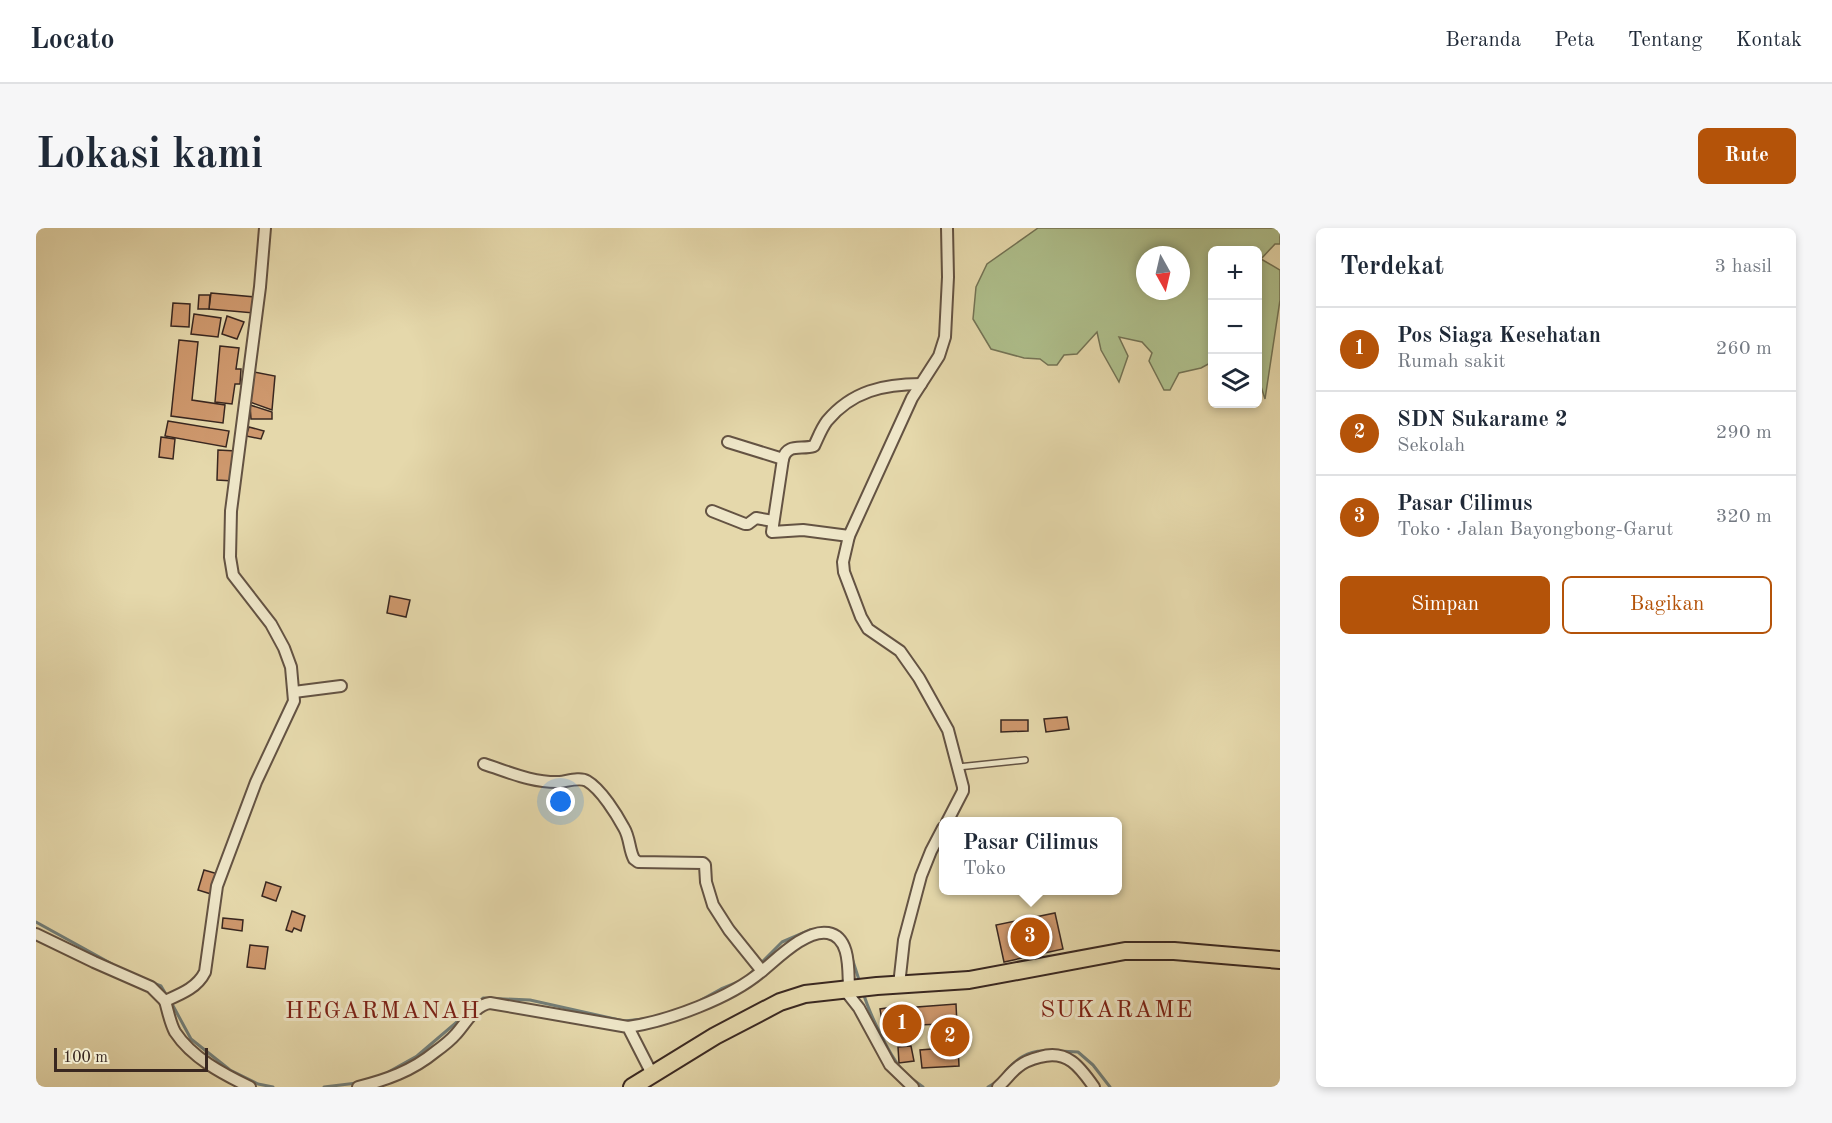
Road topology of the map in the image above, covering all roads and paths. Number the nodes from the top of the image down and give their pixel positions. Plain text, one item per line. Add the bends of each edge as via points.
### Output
1 (265, 228) edge
2 (946, 228) edge
3 (921, 384) junction
4 (728, 442) dead end
5 (783, 459) junction
6 (712, 511) dead end
7 (773, 521) junction
8 (849, 536) junction
9 (341, 686) dead end
10 (294, 692) junction
11 (1025, 760) dead end
12 (484, 764) dead end
13 (958, 767) junction
14 (949, 817) edge
15 (939, 836) edge
16 (36, 934) edge
17 (1280, 960) edge
18 (761, 971) junction
19 (899, 985) junction
20 (848, 988) junction
21 (166, 1000) junction
22 (628, 1027) junction
23 (652, 1074) junction
24 (250, 1087) edge
25 (358, 1087) edge
26 (632, 1087) edge
27 (913, 1087) edge
28 (998, 1087) edge
29 (1094, 1087) edge

1 - 10 street via 231,511 230,557 233,575 271,624 284,648
2 - 3 street via 945,337 939,356
3 - 5 street via 876,388 859,396 826,422 814,446 790,449
3 - 8 street
4 - 5 street
5 - 7 street
6 - 7 street via 745,524 756,518
7 - 8 street via 773,533 803,530
8 - 13 street via 844,572 861,617 868,628 900,651 919,678 948,730
9 - 10 street
10 - 21 street via 294,701 256,782 218,886 205,972 198,983
11 - 13 lane
12 - 18 street via 547,782 588,782 626,831 638,862 703,862 713,905
13 - 14 street via 963,791
15 - 19 street via 921,876 904,940
16 - 21 street via 151,987
17 - 19 main road via 1125,951 969,980
18 - 20 street via 789,948 815,935 830,933 844,948
18 - 22 street via 713,1001
19 - 20 main road
20 - 23 main road via 791,998 715,1036
20 - 27 street via 890,1065
21 - 24 street via 175,1032 189,1048 216,1069
22 - 23 street
22 - 25 street via 484,1004 455,1035 412,1068
23 - 26 main road
28 - 29 street via 1017,1067 1045,1055 1075,1062

